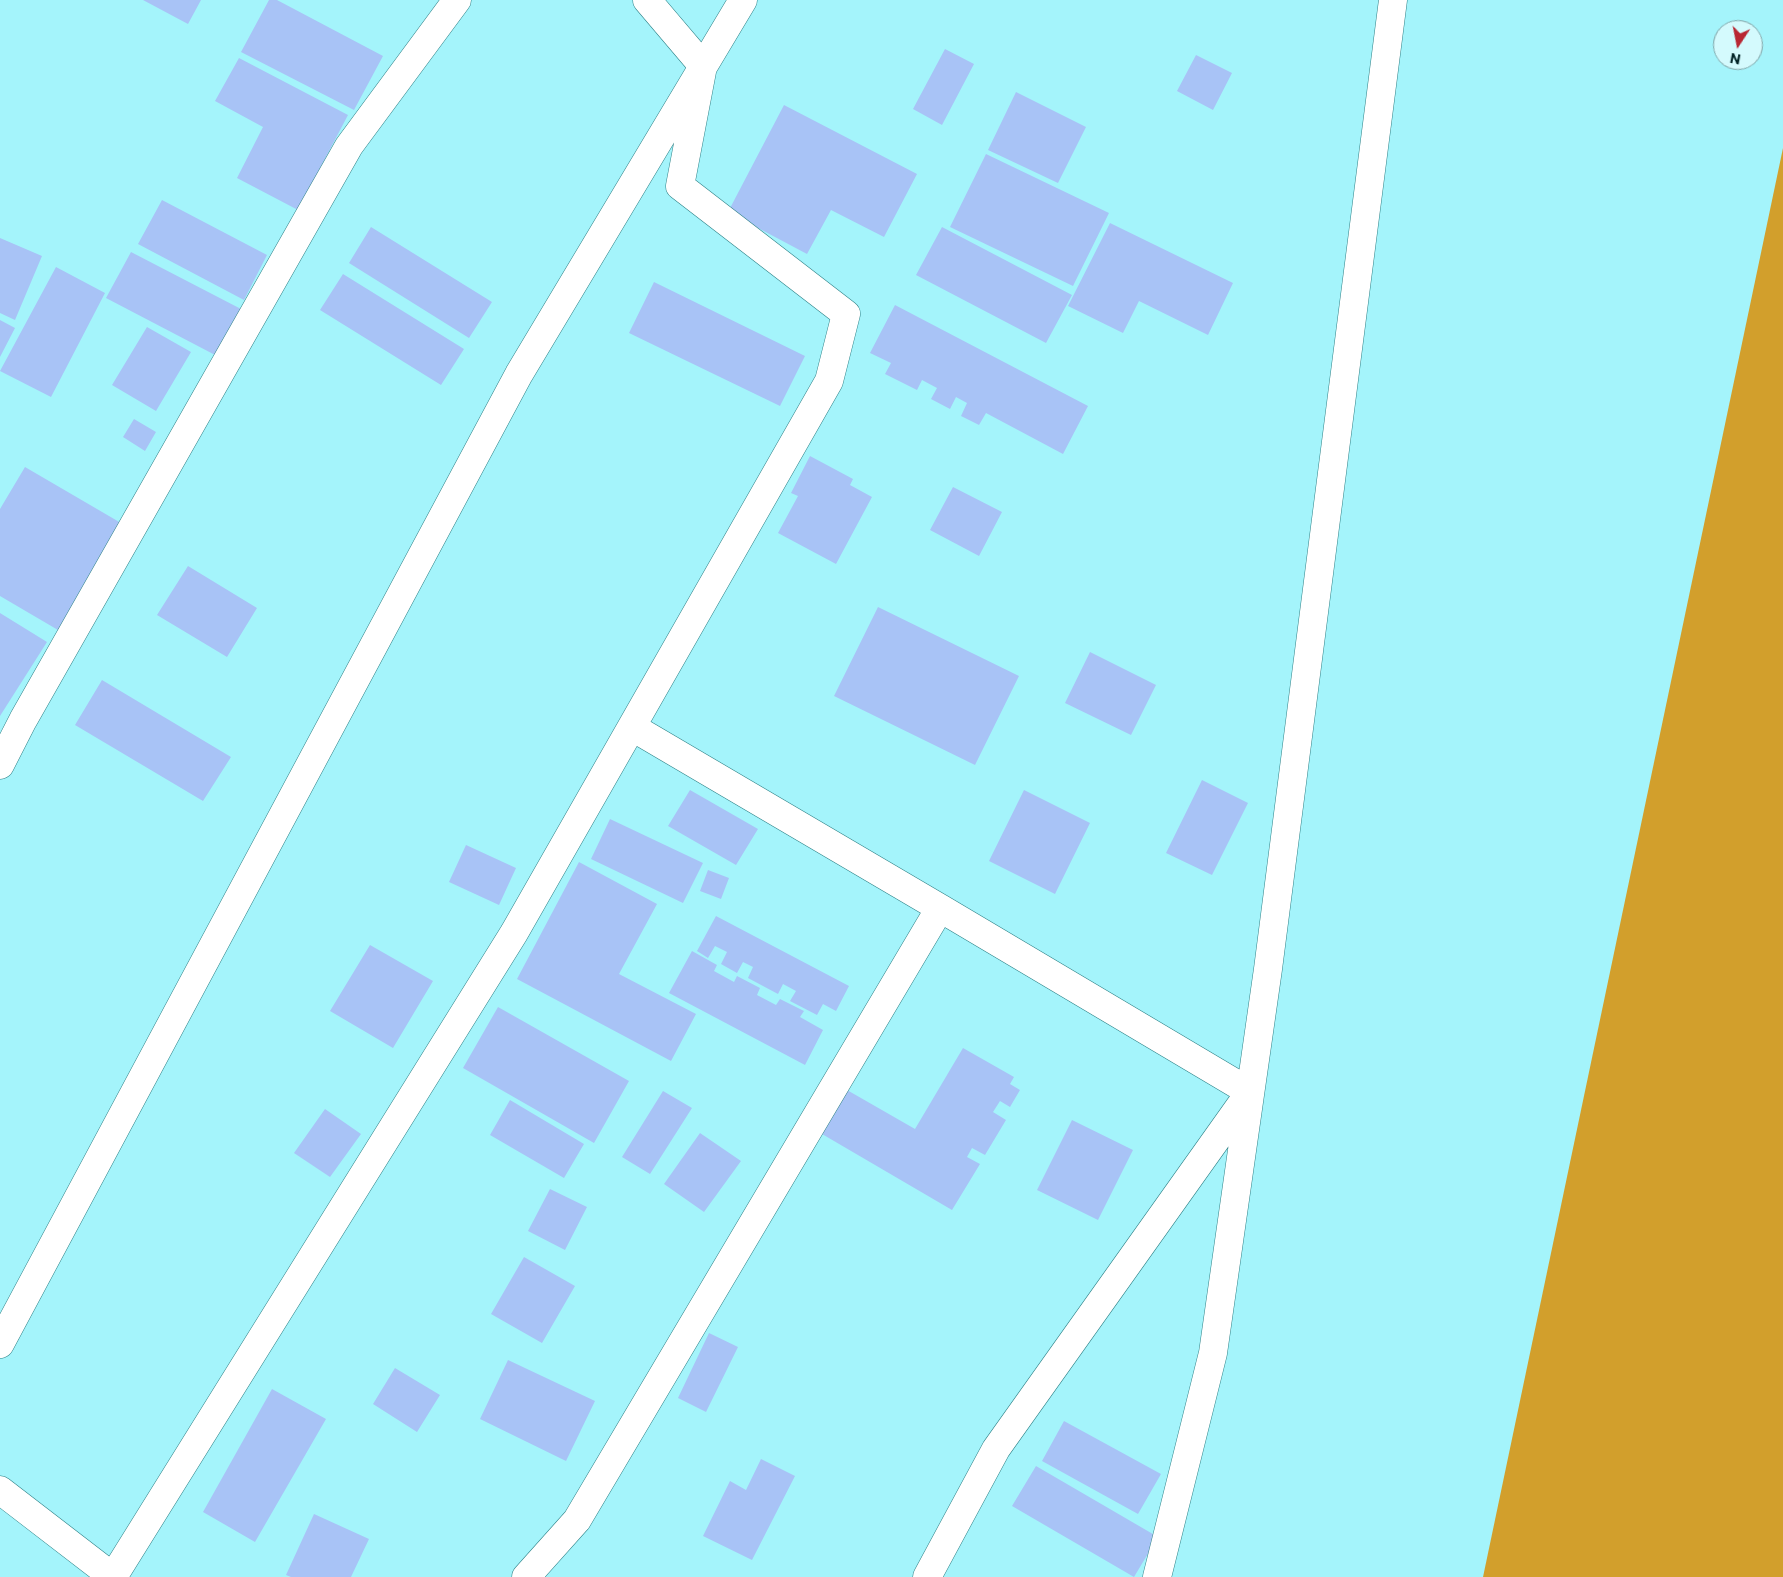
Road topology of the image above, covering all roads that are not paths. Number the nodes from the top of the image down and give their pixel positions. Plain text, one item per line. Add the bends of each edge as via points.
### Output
1 (457, 0) edge
2 (647, 0) edge
3 (743, 0) edge
4 (1392, 0) edge
5 (703, 66) junction
6 (632, 727) junction
7 (0, 765) edge
8 (940, 908) junction
9 (1250, 1092) junction
10 (0, 1344) edge
11 (0, 1490) edge
12 (113, 1577) edge
13 (526, 1577) edge
14 (927, 1577) edge
15 (1157, 1577) edge

1 - 7 street via 349,146
2 - 5 street
3 - 5 street
4 - 9 street
5 - 6 street via 680,186 846,314 829,381
5 - 10 street via 520,374
6 - 8 street
6 - 12 street via 514,933
8 - 9 street
8 - 13 street via 577,1520
9 - 14 street via 996,1450
9 - 15 street via 1213,1353
11 - 12 street

